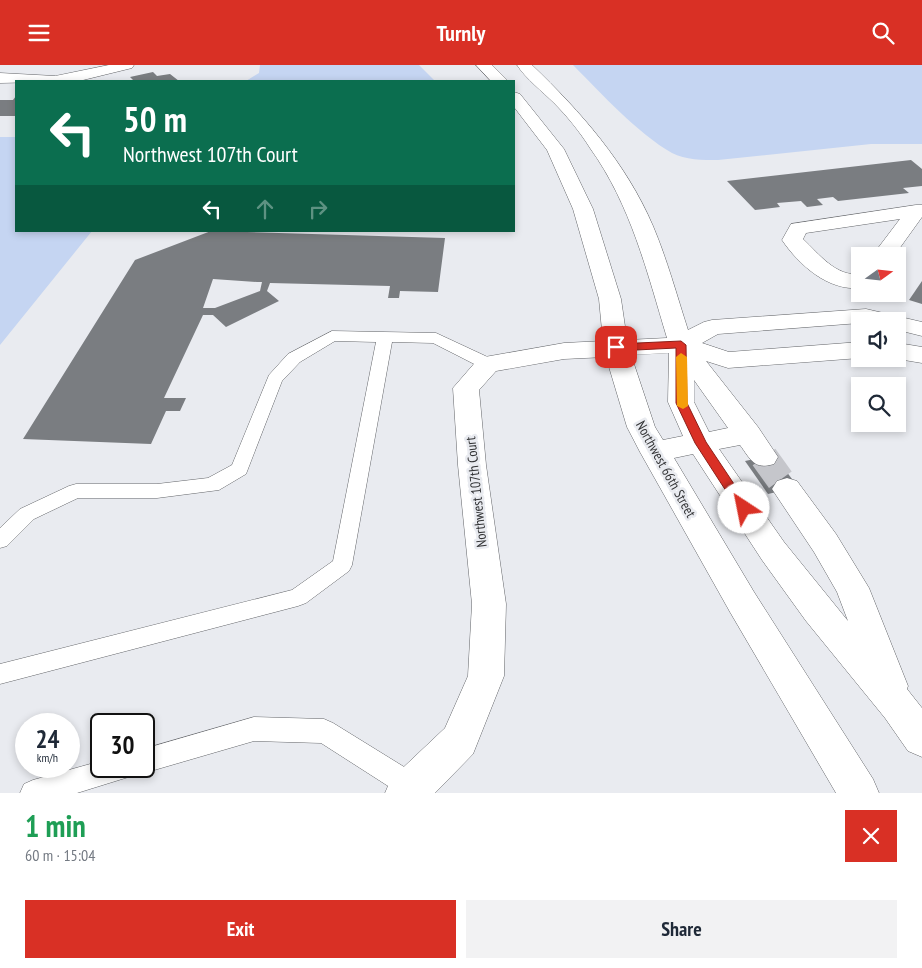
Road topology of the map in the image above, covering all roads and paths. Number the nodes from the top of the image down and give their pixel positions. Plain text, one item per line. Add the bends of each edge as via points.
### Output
1 (127, 65) edge
2 (483, 65) edge
3 (524, 65) edge
4 (0, 78) edge
5 (37, 80) edge
6 (61, 80) edge
7 (499, 80) edge
8 (515, 98) edge
9 (919, 211) edge
10 (890, 247) edge
11 (851, 280) edge
12 (851, 317) edge
13 (906, 325) edge
14 (922, 329) edge
15 (385, 337) junction
16 (681, 345) junction
17 (616, 347) junction
18 (851, 351) edge
19 (906, 352) edge
20 (922, 355) edge
21 (488, 364) junction
22 (748, 435) junction
23 (701, 443) junction
24 (654, 452) junction
25 (764, 457) tunnel mouth
26 (787, 489) tunnel mouth
27 (0, 540) edge
28 (0, 674) edge
29 (898, 706) junction
30 (922, 738) edge
31 (155, 758) edge
32 (90, 776) edge
33 (409, 790) edge
34 (33, 793) edge
35 (859, 793) edge

1 - 6 street
2 - 7 street
3 - 16 street via 584,128 630,199 643,226
4 - 5 street
8 - 17 street, Northwest 66th Street via 554,149 583,209 610,299
9 - 10 street
9 - 11 street via 798,228 792,240 818,266 839,279
12 - 16 street via 712,327
13 - 14 street
15 - 21 lane via 436,339
15 - 27 lane via 332,336 294,358 275,379 239,469 212,485 157,491 76,491 27,514
15 - 28 lane via 342,565 298,597
16 - 17 street
16 - 18 street via 728,360
16 - 22 street
16 - 23 street via 682,403
17 - 21 street via 564,351
17 - 24 street, Northwest 66th Street via 634,408
19 - 20 street
21 - 33 street, Northwest 107th Court via 466,388 489,605 486,676 460,741
22 - 23 street
22 - 25 street
23 - 24 street
23 - 29 street via 773,551
24 - 35 street, Northwest 66th Street
26 - 29 street via 852,588
29 - 30 street
31 - 33 lane via 254,729 324,731
32 - 34 lane

